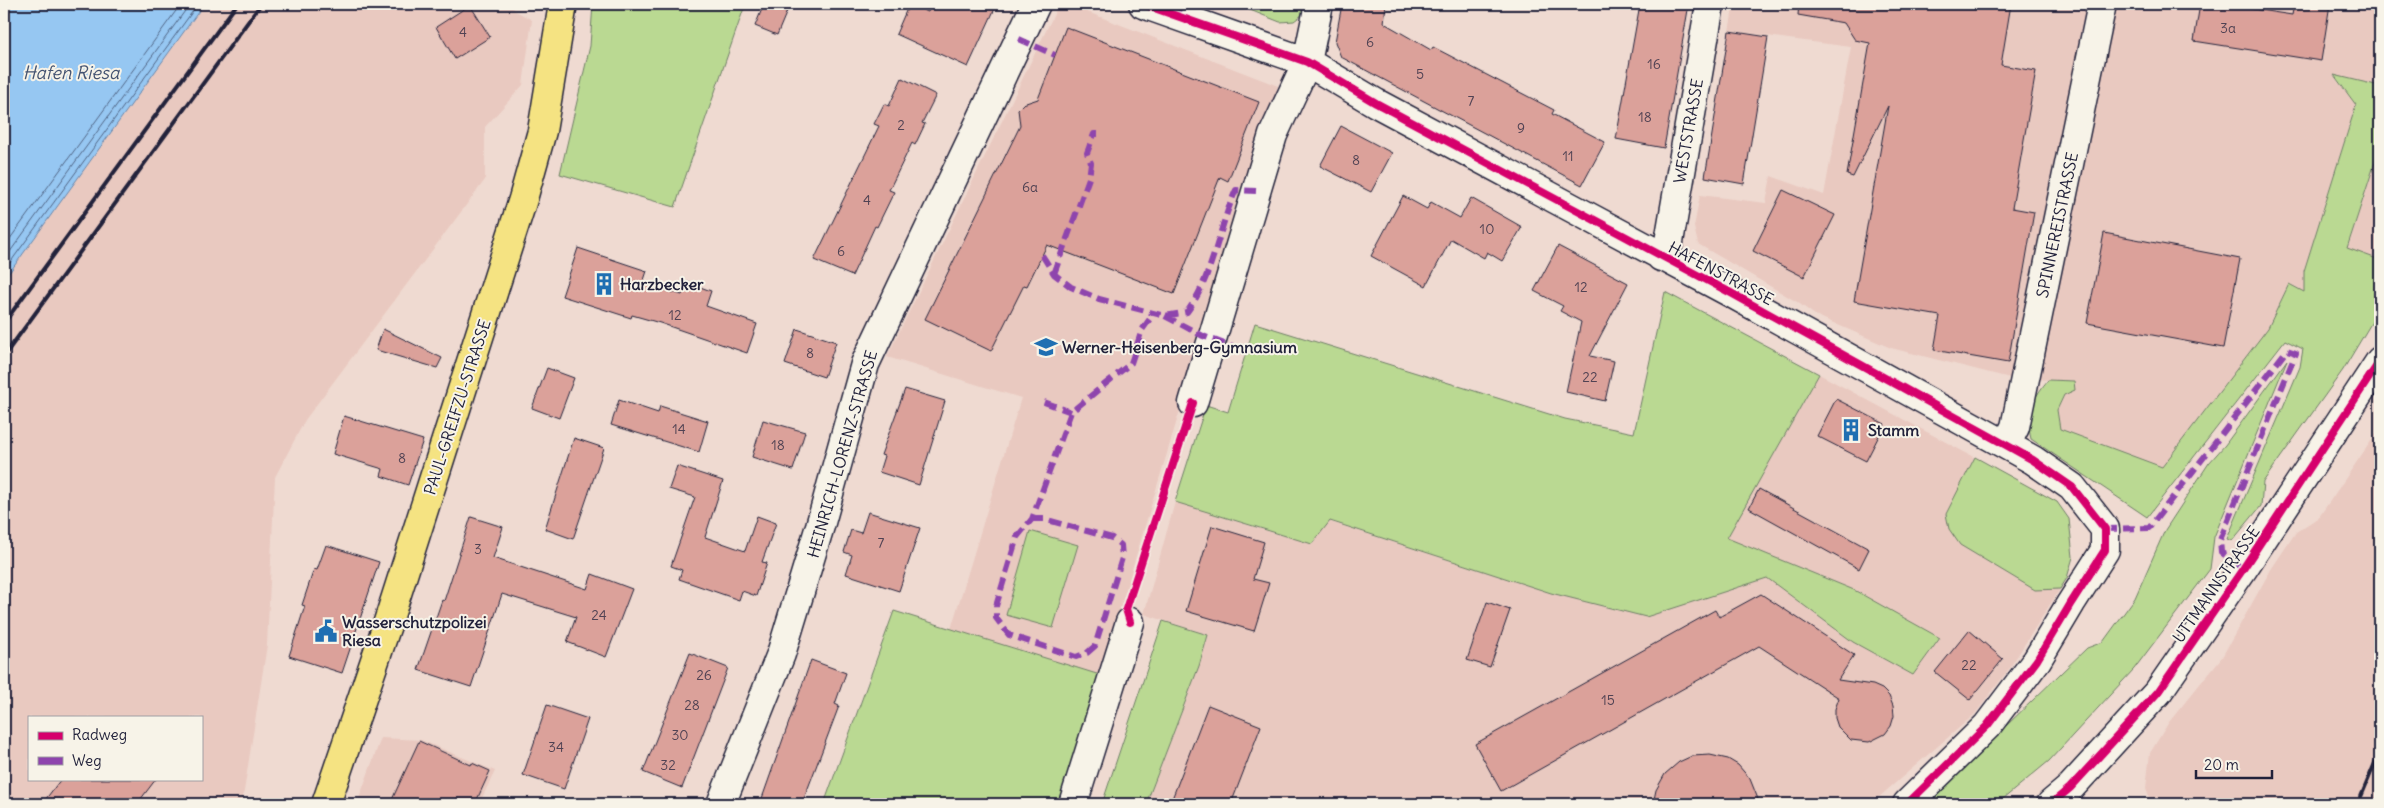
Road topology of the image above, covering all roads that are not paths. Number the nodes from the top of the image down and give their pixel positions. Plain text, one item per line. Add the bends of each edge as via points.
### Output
1 (563, 4) edge
2 (1036, 4) edge
3 (1143, 4) edge
4 (1319, 4) edge
5 (1710, 4) edge
6 (2102, 4) edge
7 (1307, 62) junction
8 (1661, 257) junction
9 (2380, 361) edge
10 (1193, 403) dead end
11 (2006, 445) junction
12 (1130, 622) dead end
13 (2069, 799) edge
14 (326, 804) edge
15 (721, 804) edge
16 (1072, 804) edge
17 (1906, 804) edge

1 - 14 main road, PAUL-GREIFZU-STRASSE via 542,131 523,199 387,625
2 - 15 street, HEINRICH-LORENZ-STRASSE via 864,364 781,654
3 - 7 street, HAFENSTRASSE
4 - 7 street
5 - 8 street, WESTSTRASSE via 1669,242
6 - 11 street, SPINNEREISTRASSE via 2016,427
7 - 8 street, HAFENSTRASSE via 1376,103
7 - 10 street via 1273,135
8 - 11 street, HAFENSTRASSE
9 - 13 street, UTTMANNSTRASSE via 2158,692
11 - 17 street, HAFENSTRASSE via 2072,487 2106,529 2105,550 2037,660 1988,726
12 - 16 street

